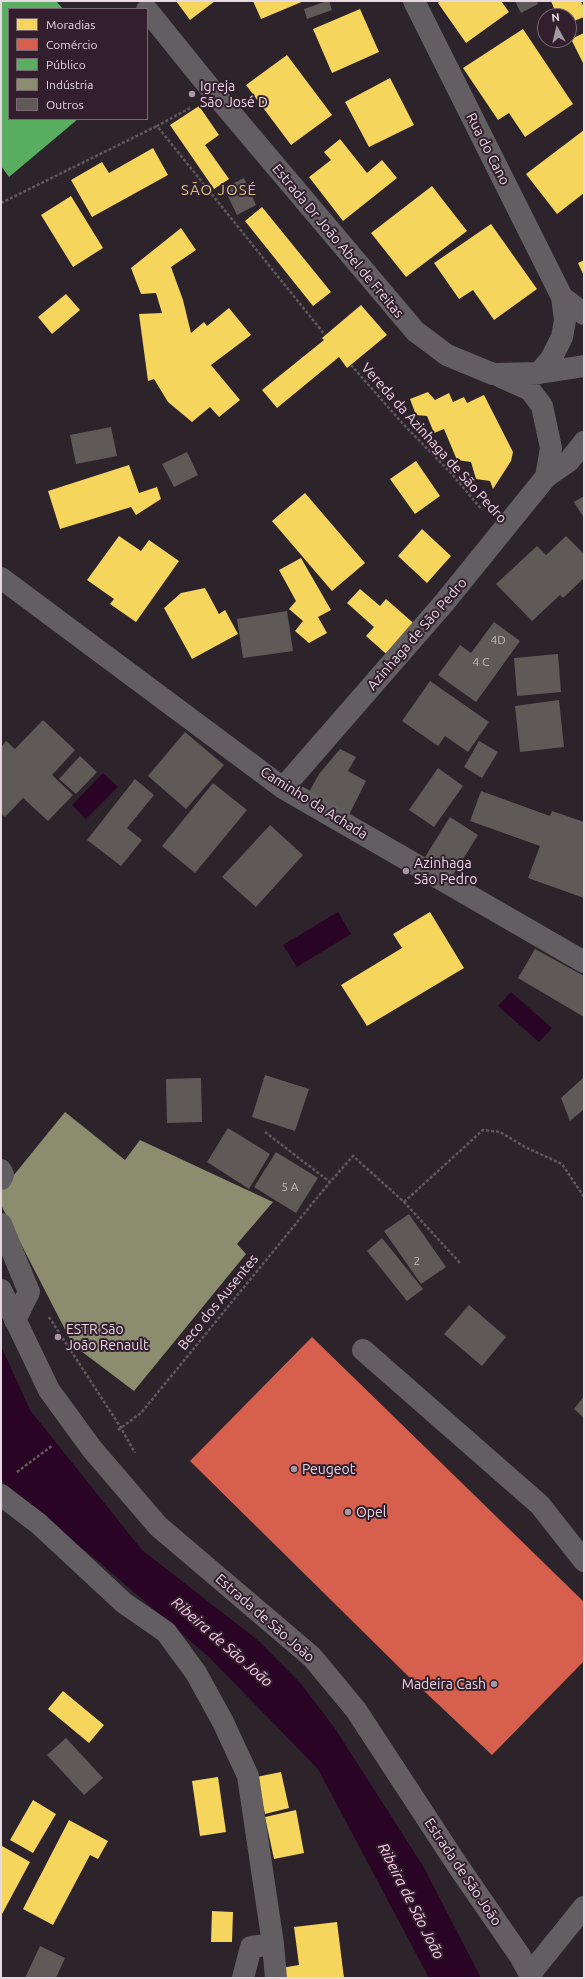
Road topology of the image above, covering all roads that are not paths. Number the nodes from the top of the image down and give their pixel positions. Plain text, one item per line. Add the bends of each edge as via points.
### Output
1 (414, 1) edge
2 (148, 10) edge
3 (562, 297) junction
4 (584, 314) edge
5 (584, 366) edge
6 (539, 373) junction
7 (493, 374) junction
8 (584, 442) edge
9 (546, 477) junction
10 (1, 578) edge
11 (283, 788) junction
12 (584, 962) edge
13 (1, 1170) edge
14 (1, 1179) edge
15 (1, 1224) edge
16 (1, 1290) edge
17 (15, 1320) junction
18 (363, 1350) dead end
19 (1, 1495) edge
20 (584, 1561) edge
21 (584, 1907) edge
22 (273, 1944) junction
23 (531, 1976) edge
24 (243, 1978) edge
25 (276, 1978) edge

1 - 3 street, Rua do Cano
2 - 7 street, Estrada Dr João Abel de Freitas via 214,93 414,331 447,355
3 - 4 street, Rua do Cano
3 - 6 street, Rua do Cano via 562,337 552,360
5 - 6 street, Estrada Dr João Abel de Freitas
6 - 7 street, Estrada Dr João Abel de Freitas
7 - 9 street, Azinhaga de São Pedro via 530,390 542,406 551,448
8 - 9 street, Azinhaga de São Pedro via 568,461
9 - 11 street, Azinhaga de São Pedro via 444,603
10 - 11 street, Caminho da Achada
11 - 12 street, Caminho da Achada
13 - 14 street via 4,1175
15 - 17 street via 29,1292
16 - 17 main road, Estrada de São João
17 - 23 main road, Estrada de São João via 49,1390 92,1449 158,1526 312,1657 356,1710
18 - 20 street via 540,1505
19 - 22 street via 40,1524 124,1603 166,1632 196,1673 223,1722 248,1776
21 - 23 street
22 - 24 street via 251,1947
22 - 25 street

